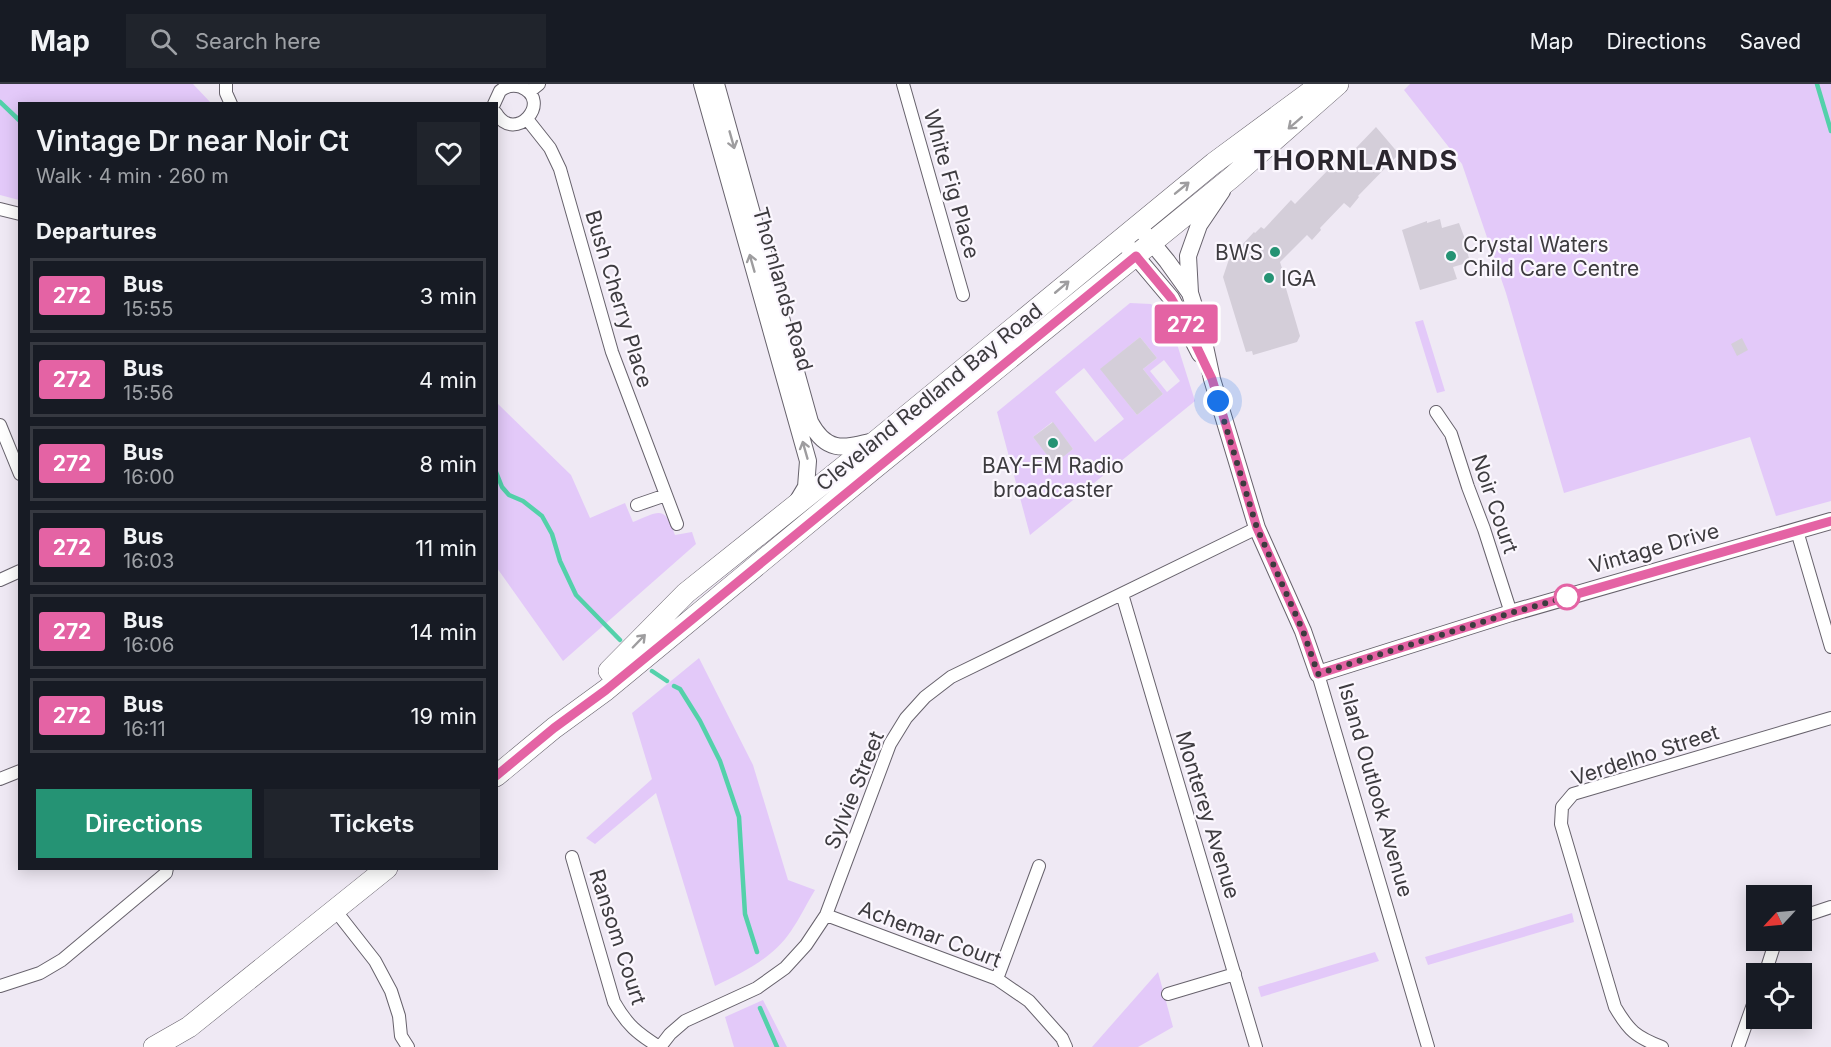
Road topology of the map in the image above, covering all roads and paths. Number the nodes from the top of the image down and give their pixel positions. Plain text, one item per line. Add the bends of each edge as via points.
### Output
1 (226, 84) edge
2 (702, 84) edge
3 (716, 84) edge
4 (903, 84) edge
5 (1321, 84) edge
6 (1338, 84) edge
7 (504, 86) edge
8 (534, 88) edge
9 (230, 102) edge
10 (496, 102) edge
11 (498, 117) edge
12 (527, 119) junction
13 (1231, 178) junction
14 (0, 209) edge
15 (18, 214) edge
16 (1129, 232) junction
17 (1144, 249) junction
18 (1190, 293) junction
19 (963, 295) dead end
20 (1212, 379) junction
21 (1436, 412) dead end
22 (0, 425) edge
23 (876, 441) junction
24 (18, 469) edge
25 (666, 495) junction
26 (637, 506) dead end
27 (796, 506) junction
28 (1831, 521) edge
29 (677, 524) dead end
30 (1257, 528) junction
31 (1797, 531) junction
32 (789, 538) junction
33 (18, 573) edge
34 (0, 580) edge
35 (686, 593) junction
36 (1122, 594) junction
37 (1511, 613) junction
38 (1831, 647) edge
39 (1318, 674) junction
40 (1831, 718) edge
41 (554, 728) junction
42 (18, 772) edge
43 (498, 774) edge
44 (0, 779) edge
45 (572, 857) dead end
46 (1039, 867) dead end
47 (167, 870) edge
48 (385, 870) edge
49 (1831, 907) edge
50 (335, 910) junction
51 (1812, 913) edge
52 (826, 915) junction
53 (1235, 974) junction
54 (997, 979) junction
55 (0, 986) edge
56 (1168, 994) dead end
57 (1746, 1024) edge
58 (401, 1036) junction
59 (154, 1047) edge
60 (392, 1047) edge
61 (408, 1047) edge
62 (659, 1047) edge
63 (1066, 1047) edge
64 (1256, 1047) edge
65 (1428, 1047) edge
66 (1662, 1047) edge
67 (1738, 1047) edge

1 - 9 street
27 -> 2 street, Thornlands Road via 806,487 808,461
3 -> 23 street, Thornlands Road via 810,422 818,437 831,445 846,448
4 - 19 street, White Fig Place
16 -> 5 highway, Cleveland Redland Bay Road
6 -> 13 highway, Cleveland Redland Bay Road
7 - 8 street
7 - 10 street
8 - 12 street via 534,103
11 - 12 street via 516,124
12 - 25 street, Bush Cherry Place via 550,148 560,169 612,352
13 - 17 highway, Cleveland Redland Bay Road
13 - 18 street via 1198,225 1188,256
14 - 15 street
16 - 17 street, Island Outlook Avenue
23 -> 16 highway, Cleveland Redland Bay Road
17 - 18 street, Island Outlook Avenue
17 - 20 street, Island Outlook Avenue
17 - 32 highway, Cleveland Redland Bay Road
18 - 20 street, Island Outlook Avenue
20 - 30 street, Island Outlook Avenue
21 - 37 street, Noir Court via 1451,434
22 - 24 street
23 - 27 highway, Cleveland Redland Bay Road
25 - 26 street
25 - 29 street, Bush Cherry Place
27 - 35 highway, Cleveland Redland Bay Road
28 - 31 street, Vintage Drive
30 - 36 street, Sylvie Street
30 - 39 street, Island Outlook Avenue
31 - 37 street, Vintage Drive
31 - 38 street
32 - 35 highway via 745,565 701,602 693,603
32 - 41 highway, Cleveland Redland Bay Road via 606,690
33 - 34 street
41 -> 35 highway, Cleveland Redland Bay Road
36 - 52 street, Sylvie Street via 951,677 912,711 890,744
36 - 53 street, Monterey Avenue
37 - 39 street, Vintage Drive
39 - 65 street, Island Outlook Avenue
40 - 66 street, Verdelho Street via 1573,794 1562,807 1561,824 1615,1007 1626,1026 1644,1040
41 - 43 highway, Cleveland Redland Bay Road
42 - 44 street
45 - 62 street, Ransom Court via 614,1002 624,1020
46 - 54 street
47 - 55 street via 62,960 40,973
48 - 50 highway
49 - 51 street
50 - 58 street via 375,961 391,991
50 - 59 highway via 189,1027
52 - 54 street, Achemar Court
52 - 62 street, Sylvie Street via 784,968 757,988 685,1021
53 - 56 street
53 - 64 street, Monterey Avenue
54 - 63 street, Achemar Court via 1029,1001
57 - 67 street
58 - 60 street
58 - 61 street

